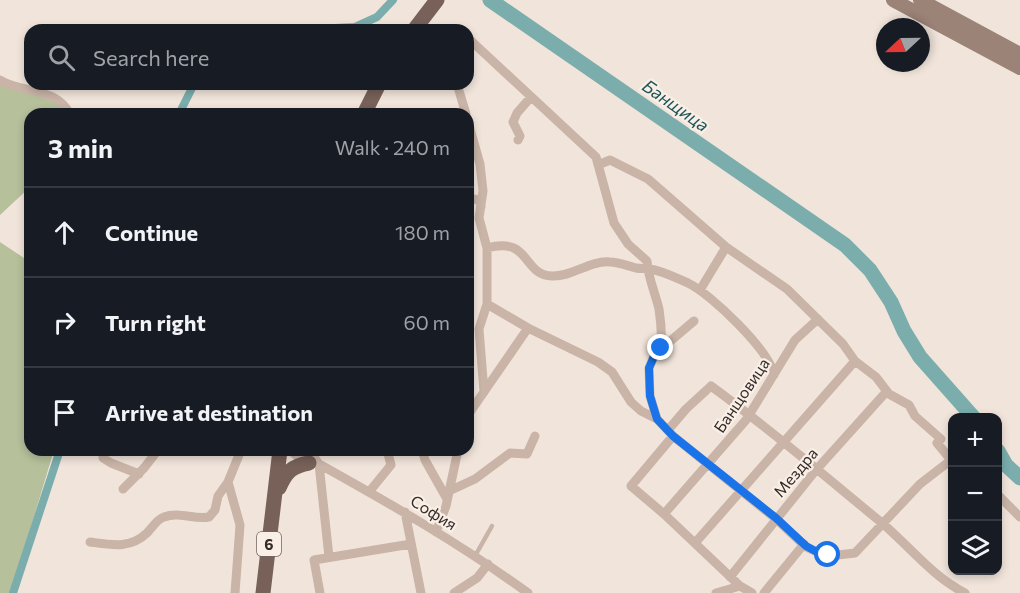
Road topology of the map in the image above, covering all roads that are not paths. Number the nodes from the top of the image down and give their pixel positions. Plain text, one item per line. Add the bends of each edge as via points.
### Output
1 (894, 0) edge
2 (434, 1) edge
3 (924, 1) edge
4 (417, 24) edge
5 (474, 44) edge
6 (1020, 54) edge
7 (1020, 68) edge
8 (0, 80) edge
9 (24, 87) edge
10 (36, 90) edge
11 (376, 90) edge
12 (459, 90) edge
13 (531, 97) junction
14 (67, 108) edge
15 (367, 108) edge
16 (464, 108) edge
17 (518, 140) dead end
18 (474, 143) edge
19 (598, 165) junction
20 (474, 199) edge
21 (481, 207) junction
22 (726, 247) junction
23 (487, 248) junction
24 (648, 268) junction
25 (700, 290) junction
26 (487, 304) junction
27 (818, 319) junction
28 (694, 321) dead end
29 (474, 326) edge
30 (528, 328) junction
31 (479, 329) junction
32 (661, 348) junction
33 (855, 361) junction
34 (774, 375) junction
35 (887, 391) junction
36 (484, 392) junction
37 (474, 406) edge
38 (749, 414) junction
39 (657, 419) junction
40 (670, 433) junction
41 (535, 436) dead end
42 (783, 442) junction
43 (948, 455) edge
44 (104, 456) edge
45 (153, 456) edge
46 (238, 456) edge
47 (279, 456) edge
48 (389, 456) edge
49 (424, 456) edge
50 (457, 456) edge
51 (312, 459) edge
52 (948, 463) edge
53 (709, 464) junction
54 (816, 470) junction
55 (139, 474) junction
56 (228, 482) junction
57 (123, 489) dead end
58 (740, 491) junction
59 (369, 492) junction
60 (448, 495) junction
61 (275, 496) junction
62 (1002, 499) edge
63 (405, 512) junction
64 (664, 514) junction
65 (1020, 517) edge
66 (776, 518) junction
67 (883, 525) junction
68 (492, 526) dead end
69 (436, 532) junction
70 (90, 542) dead end
71 (695, 543) junction
72 (411, 544) junction
73 (804, 544) junction
74 (475, 556) junction
75 (329, 557) junction
76 (488, 564) junction
77 (730, 577) junction
78 (740, 586) junction
79 (235, 593) edge
80 (263, 593) edge
81 (320, 593) edge
82 (421, 593) edge
83 (454, 593) edge
84 (528, 593) edge
85 (716, 593) edge
86 (752, 593) edge
87 (764, 593) edge
88 (965, 593) edge

1 - 7 main road
2 - 4 main road
3 - 6 main road
5 - 13 street
8 - 9 street
10 - 14 street via 50,94
11 - 15 main road
12 - 16 street
13 - 17 street via 513,122 520,135
13 - 19 street via 596,158
18 - 21 street via 483,191
19 - 22 street via 610,160 648,179
19 - 24 street via 614,223 627,244 647,261
20 - 21 street via 479,200
21 - 23 street via 479,218
22 - 25 street
22 - 27 street via 786,289
23 - 24 street via 501,244 515,247 542,273 552,276 609,262
23 - 26 street
24 - 25 street
24 - 32 street via 659,309
25 - 34 street via 757,345
26 - 30 street
26 - 31 street
27 - 33 street
27 - 34 street, Банщовица via 795,340
28 - 32 street
29 - 31 street
30 - 36 street
30 - 39 street via 598,362 612,372 641,411
31 - 36 street
32 - 39 street via 649,368 650,396
33 - 35 street
33 - 42 street
34 - 38 street, Банщовица
35 - 43 street via 909,405 915,416 941,439 937,443
35 - 54 street, Мездра
36 - 37 street
38 - 40 street via 711,386 686,409
38 - 42 street
38 - 53 street, Банщовица
39 - 40 street
40 - 53 street
40 - 64 street via 631,486
41 - 60 street via 527,454 510,453
42 - 54 street
42 - 58 street
44 - 55 street via 111,463
45 - 55 street
46 - 56 street
47 - 61 main road, 6
48 - 59 street via 391,465
49 - 60 street
50 - 60 street
51 - 59 street, София
51 - 61 main road via 291,468
51 - 75 street
52 - 67 street via 920,484
53 - 58 street
53 - 64 street, Банщовица
54 - 66 street, Мездра
54 - 67 street
55 - 57 street
56 - 70 street via 209,517 162,517 132,543
56 - 79 street via 240,525
58 - 66 street
58 - 71 street
59 - 63 street, София
60 - 69 street
61 - 80 main road, 6
62 - 65 street
63 - 69 street, София
63 - 72 street
64 - 71 street
66 - 73 street
66 - 77 street, Мездра
67 - 73 street via 855,553 828,555
67 - 88 street via 948,584
68 - 74 lane
69 - 74 street, София
71 - 77 street
72 - 75 street
72 - 82 street
73 - 87 street
74 - 76 street, София
75 - 81 street via 314,560
76 - 83 street via 477,578
76 - 84 street, София
77 - 78 street
78 - 85 street
78 - 86 street

